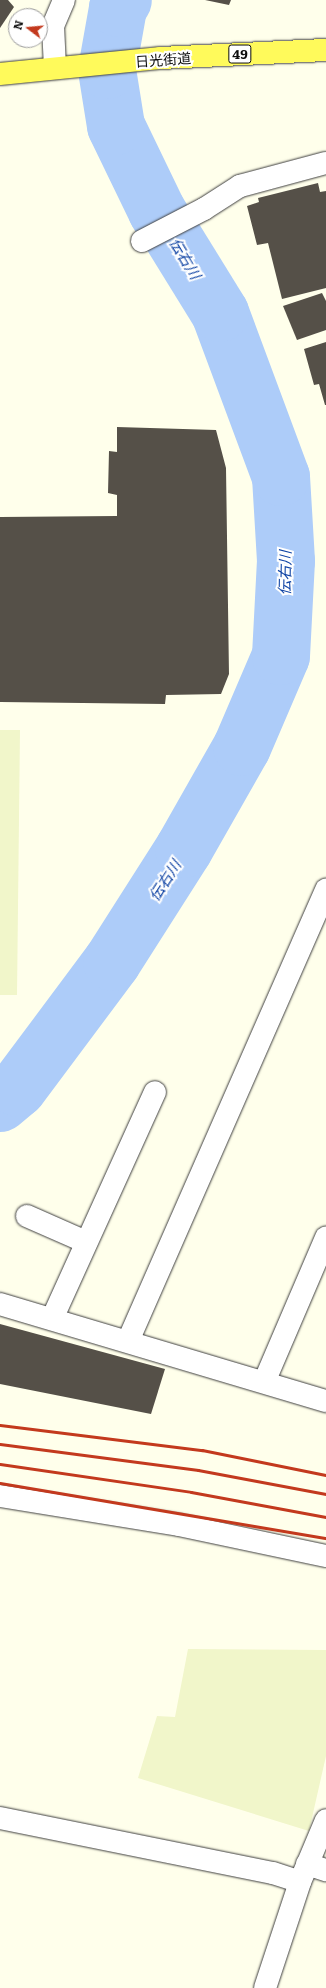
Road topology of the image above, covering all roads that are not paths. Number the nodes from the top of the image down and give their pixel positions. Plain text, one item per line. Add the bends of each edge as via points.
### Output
1 (64, 0) edge
2 (326, 50) edge
3 (55, 68) junction
4 (0, 74) edge
5 (326, 163) edge
6 (142, 241) dead end
7 (326, 889) edge
8 (155, 1092) dead end
9 (27, 1216) dead end
10 (326, 1238) edge
11 (86, 1242) junction
12 (0, 1304) edge
13 (52, 1319) junction
14 (128, 1341) junction
15 (265, 1380) junction
16 (326, 1400) edge
17 (0, 1496) edge
18 (326, 1556) edge
19 (0, 1818) edge
20 (326, 1820) edge
21 (311, 1872) edge
22 (265, 1988) edge

1 - 3 street via 53,26
2 - 3 main road, 日光街道 / 49 via 154,59
3 - 4 main road, 日光街道 / 49
5 - 6 street via 240,186 204,209
7 - 14 street
8 - 11 street
9 - 11 street
10 - 15 street
11 - 13 street
12 - 13 street
13 - 14 street
14 - 15 street
15 - 16 street
17 - 18 street via 179,1525
19 - 21 street via 273,1873
20 - 21 street
21 - 22 street

